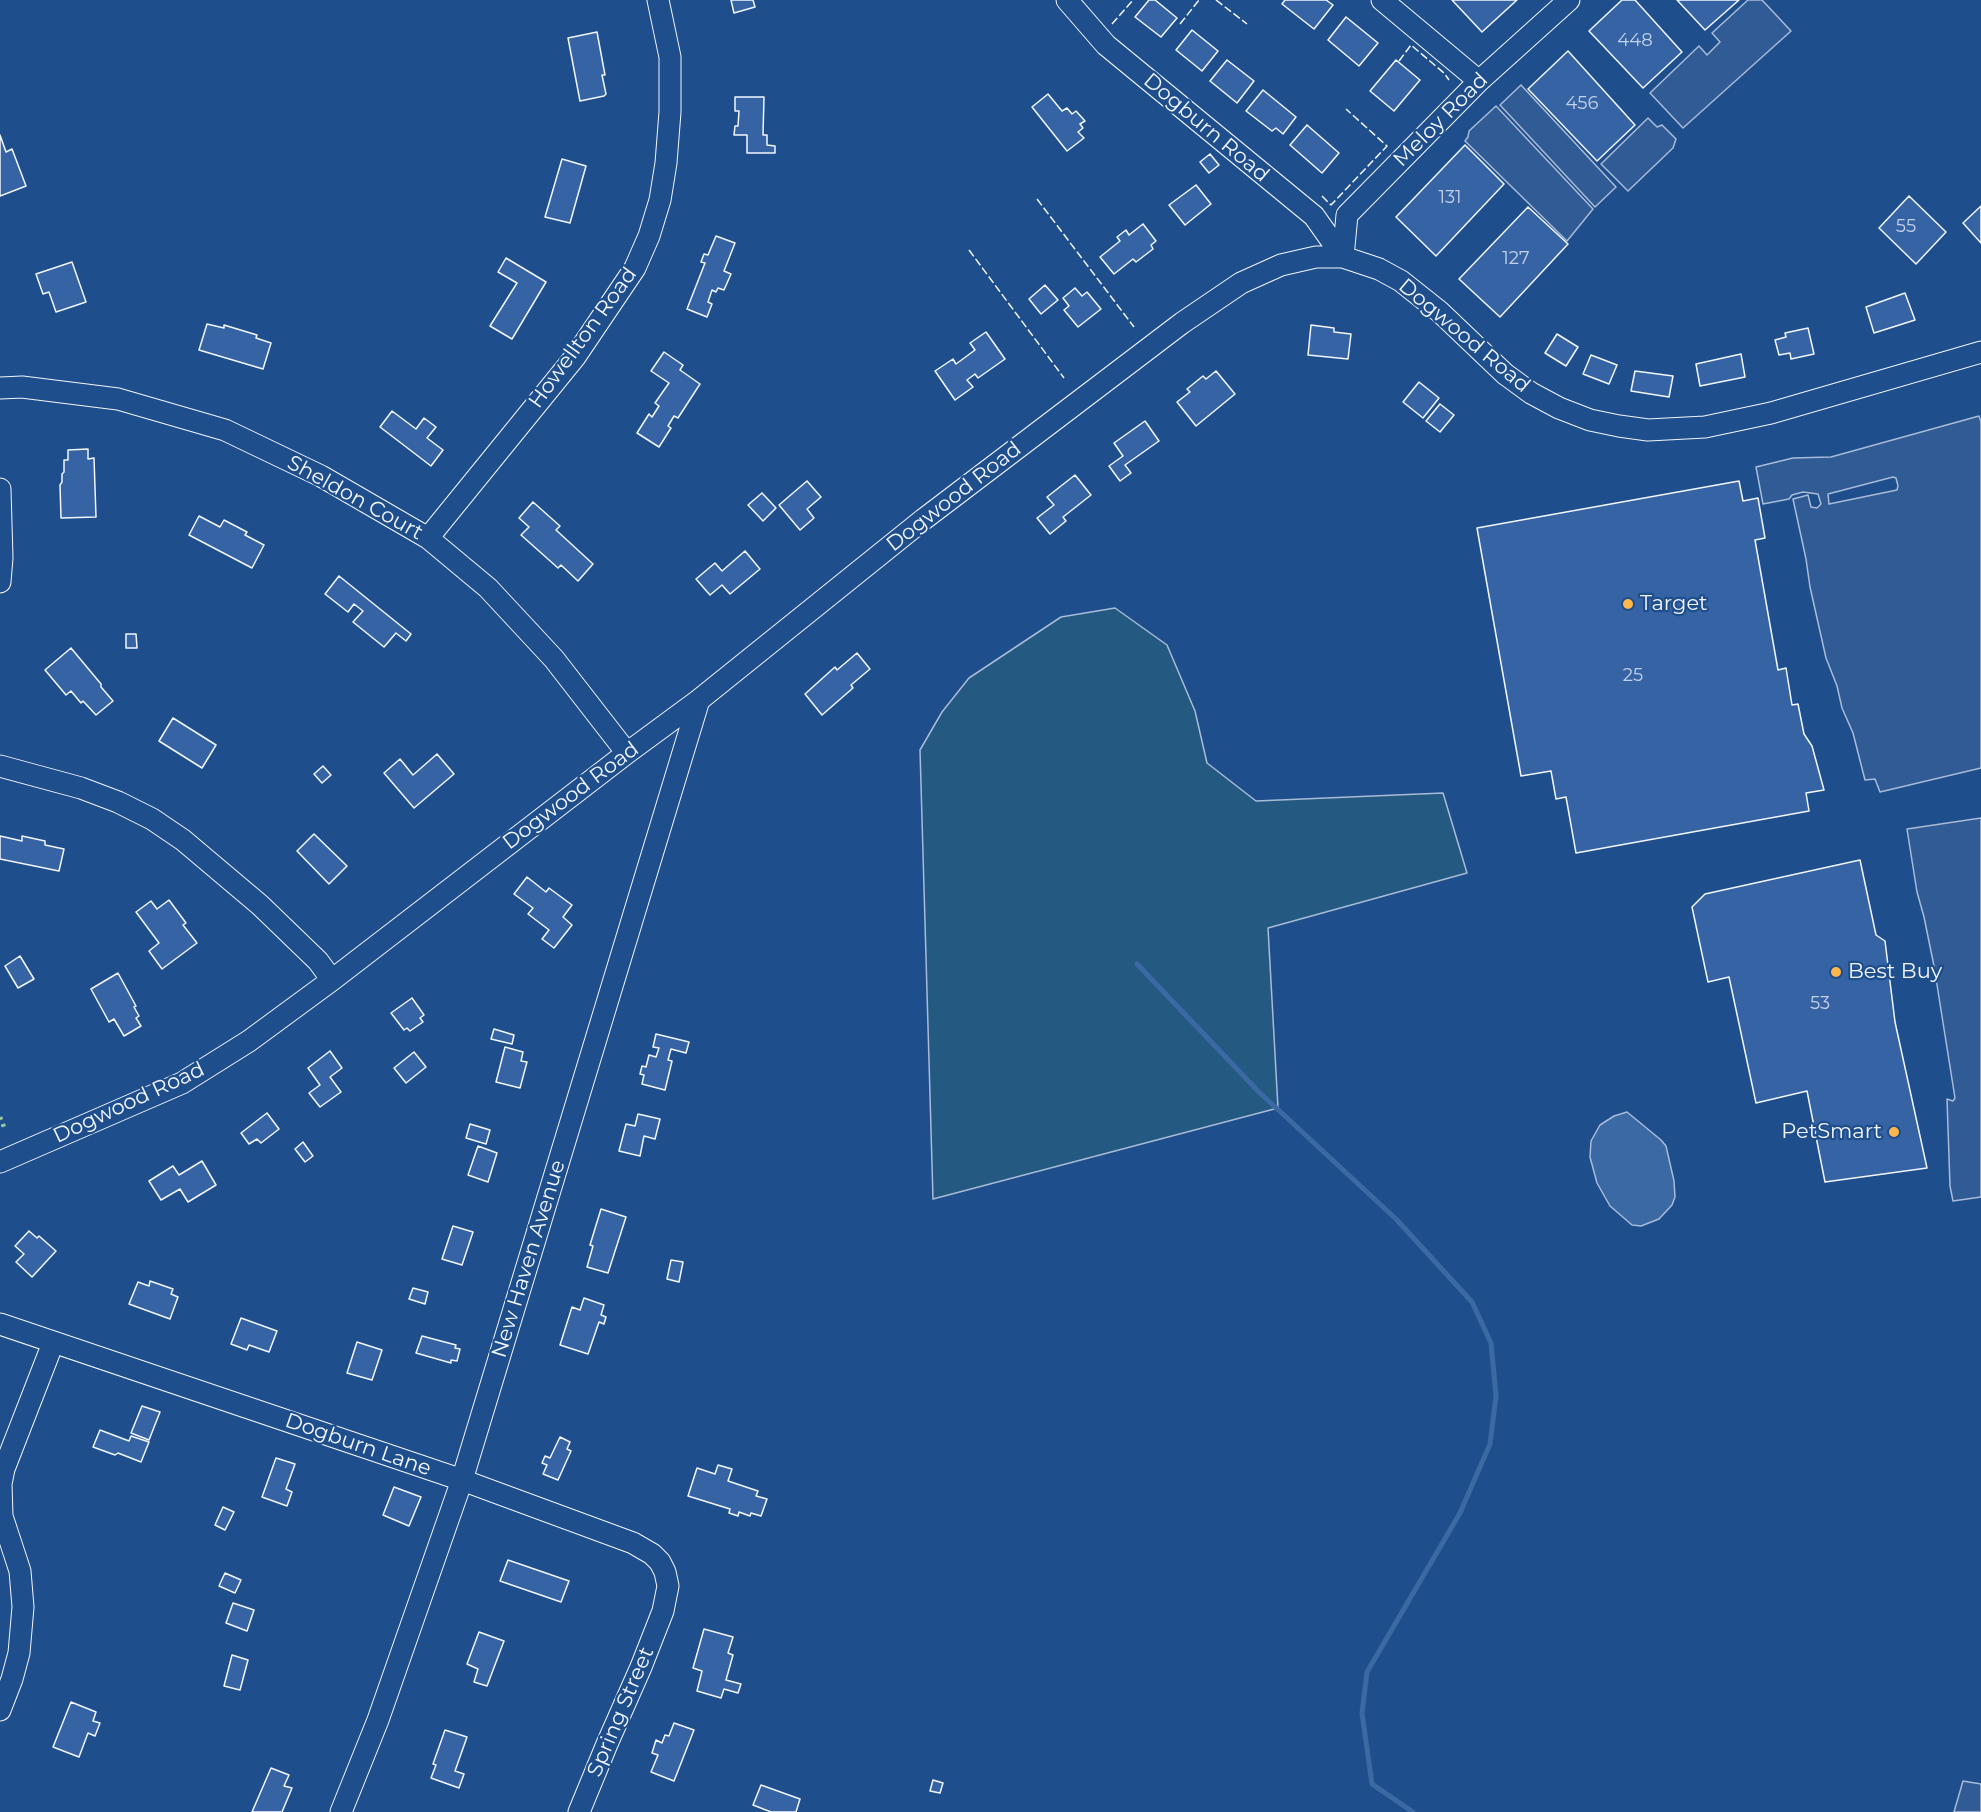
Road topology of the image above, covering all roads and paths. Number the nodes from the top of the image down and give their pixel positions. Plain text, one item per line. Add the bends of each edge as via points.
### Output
1 (658, 0) edge
2 (1067, 0) edge
3 (1382, 0) edge
4 (1569, 0) edge
5 (1479, 81) junction
6 (1343, 257) junction
7 (1981, 352) edge
8 (0, 388) edge
9 (0, 489) edge
10 (428, 538) junction
11 (0, 582) edge
12 (699, 700) junction
13 (627, 753) junction
14 (0, 766) edge
15 (332, 980) junction
16 (0, 1162) edge
17 (0, 1324) edge
18 (53, 1342) junction
19 (462, 1480) junction
20 (663, 1611) joint
21 (0, 1710) edge
22 (341, 1812) edge
23 (579, 1812) edge

1 - 10 street, Howellton Road via 670,57 670,112 666,163 650,236 635,268 575,357
2 - 6 street, Dogburn Road via 1106,45 1314,216
3 - 5 street
4 - 5 street, Meloy Road
5 - 6 street, Meloy Road via 1347,215
6 - 7 street, Dogwood Road via 1373,266 1401,281 1531,393 1590,420 1619,426 1648,430 1705,427 1771,413
6 - 12 street, Dogwood Road via 1298,260 1231,289 924,519
8 - 10 street, Sheldon Court via 22,387 118,399 225,430 321,476
9 - 11 street
10 - 13 street, Sheldon Court via 488,588 554,659
12 - 13 street, Dogwood Road
12 - 19 street, New Haven Avenue
13 - 15 street, Dogwood Road
14 - 15 street via 81,788 152,819 260,905 318,961
15 - 16 street, Dogwood Road via 183,1083
17 - 18 street, Dogburn Lane
18 - 19 street, Dogburn Lane
18 - 21 street via 1,1484 2,1516 20,1571 23,1607 20,1653
19 - 20 street, Dogburn Lane via 643,1547 665,1572 668,1586
19 - 22 street, New Haven Avenue via 378,1720
20 - 23 street, Spring Street

